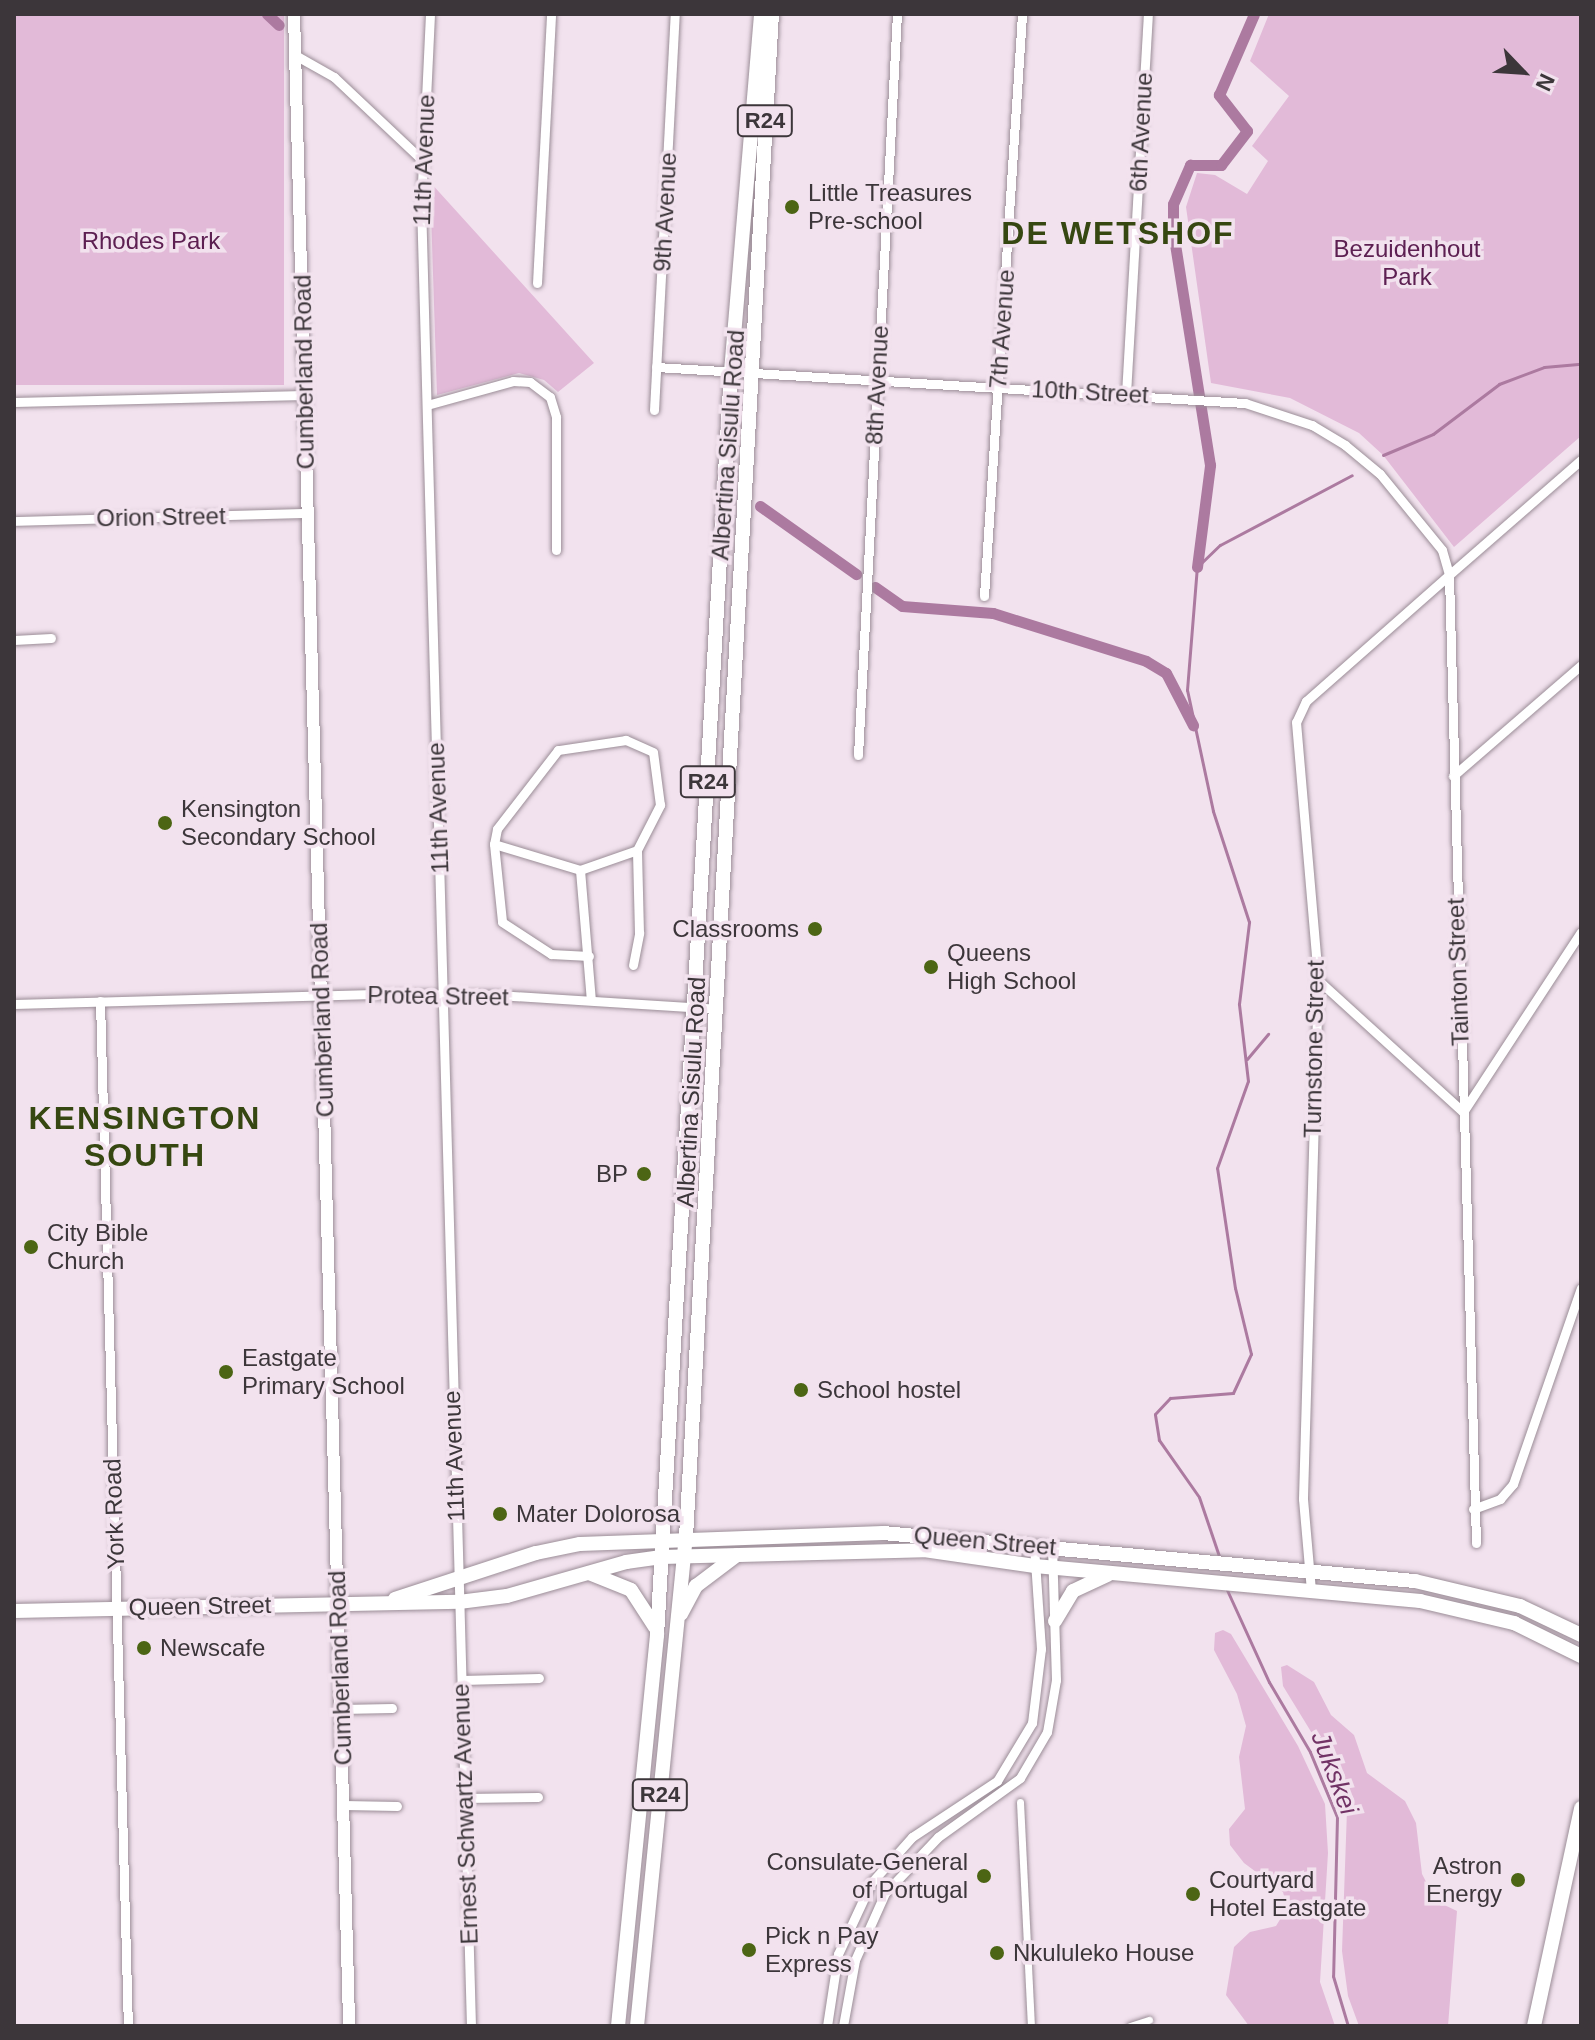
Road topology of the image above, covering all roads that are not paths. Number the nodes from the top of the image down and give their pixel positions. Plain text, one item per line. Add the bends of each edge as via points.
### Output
1 (294, 14) edge
2 (430, 14) edge
3 (551, 14) edge
4 (675, 14) edge
5 (761, 14) edge
6 (772, 14) edge
7 (897, 14) edge
8 (1022, 14) edge
9 (1148, 14) edge
10 (295, 55) junction
11 (422, 160) junction
12 (537, 283) dead end
13 (656, 367) junction
14 (731, 372) junction
15 (749, 373) junction
16 (878, 379) junction
17 (999, 387) junction
18 (1126, 394) junction
19 (304, 395) junction
20 (14, 402) edge
21 (427, 405) junction
22 (654, 410) dead end
23 (1581, 460) edge
24 (307, 513) junction
25 (14, 521) edge
26 (556, 550) dead end
27 (1449, 575) junction
28 (984, 596) dead end
29 (51, 638) dead end
30 (14, 640) edge
31 (1581, 665) edge
32 (858, 755) dead end
33 (1453, 776) junction
34 (494, 844) junction
35 (637, 850) junction
36 (580, 870) junction
37 (1581, 932) edge
38 (589, 956) junction
39 (633, 965) dead end
40 (1318, 980) junction
41 (443, 995) junction
42 (322, 996) junction
43 (591, 1000) junction
44 (100, 1001) junction
45 (14, 1004) edge
46 (696, 1007) junction
47 (717, 1009) junction
48 (1463, 1112) junction
49 (1581, 1288) edge
50 (1473, 1509) junction
51 (686, 1537) junction
52 (664, 1538) junction
53 (1476, 1543) dead end
54 (1034, 1546) junction
55 (1052, 1547) junction
56 (684, 1555) junction
57 (737, 1555) junction
58 (662, 1557) junction
59 (1035, 1566) junction
60 (1053, 1568) junction
61 (1306, 1571) junction
62 (589, 1573) junction
63 (1115, 1573) junction
64 (458, 1580) junction
65 (1311, 1590) junction
66 (387, 1601) junction
67 (459, 1602) junction
68 (338, 1603) junction
69 (117, 1608) junction
70 (14, 1611) edge
71 (1055, 1621) junction
72 (675, 1626) junction
73 (657, 1635) junction
74 (1581, 1635) edge
75 (1581, 1656) edge
76 (539, 1678) dead end
77 (462, 1680) junction
78 (392, 1708) dead end
79 (341, 1709) junction
80 (538, 1797) dead end
81 (465, 1798) junction
82 (1020, 1802) dead end
83 (344, 1805) junction
84 (397, 1806) dead end
85 (1581, 1808) edge
86 (828, 2020) edge
87 (1149, 2020) dead end
88 (844, 2021) edge
89 (128, 2026) edge
90 (349, 2026) edge
91 (471, 2026) edge
92 (618, 2026) edge
93 (637, 2026) edge
94 (1031, 2026) edge
95 (1130, 2026) edge
96 (1534, 2026) edge

1 - 10 street, Cumberland Road
2 - 11 street, 11th Avenue
3 - 12 street
4 - 13 street, 9th Avenue
5 - 14 main road, Albertina Sisulu Road / R24
6 - 15 main road, Albertina Sisulu Road / R24
7 - 16 street, 8th Avenue
8 - 17 street, 7th Avenue
9 - 18 street, 6th Avenue
10 - 11 street via 334,77
10 - 19 street, Cumberland Road
11 - 21 street, 11th Avenue
13 - 14 street, 10th Street
13 - 22 street, 9th Avenue
14 - 15 street, 10th Street
14 - 46 main road, Albertina Sisulu Road / R24
15 - 16 street, 10th Street
15 - 47 main road, Albertina Sisulu Road / R24
16 - 17 street, 10th Street
16 - 32 street, 8th Avenue
17 - 18 street, 10th Street
17 - 28 street, 7th Avenue
18 - 27 street, 10th Street via 1200,398 1280,412 1345,445 1419,520 1442,550
19 - 20 street
19 - 24 street, Cumberland Road
21 - 26 street via 513,381 530,382 550,397 556,417
21 - 41 street, 11th Avenue
23 - 27 street
24 - 25 street, Orion Street
24 - 42 street, Cumberland Road
27 - 33 street, Tainton Street
27 - 40 street, Turnstone Street via 1315,692 1298,715
29 - 30 street
31 - 33 street
33 - 48 street, Tainton Street
34 - 35 street via 514,802 558,750 626,740 653,752 660,782 658,811
34 - 36 street
34 - 38 street via 505,926 551,954
35 - 36 street
35 - 39 street via 639,933
36 - 38 street
37 - 48 street
38 - 43 street
40 - 48 street
40 - 61 street, Turnstone Street
41 - 42 street, Protea Street
41 - 43 street, Protea Street
41 - 64 street, 11th Avenue
42 - 44 street, Protea Street
42 - 68 street, Cumberland Road
43 - 46 street, Protea Street
44 - 45 street, Protea Street
44 - 69 street, York Road
46 - 47 street, Protea Street
46 - 52 main road, Albertina Sisulu Road / R24
47 - 51 main road, Albertina Sisulu Road / R24
48 - 50 street, Tainton Street
49 - 50 street via 1513,1484 1500,1499
50 - 53 street, Tainton Street
51 - 52 main road, Queen Street
51 - 54 main road, Queen Street via 883,1533
51 - 56 main road, Albertina Sisulu Road / R24
52 - 58 main road, Albertina Sisulu Road / R24
52 - 64 main road, Queen Street via 553,1548
54 - 55 main road, Queen Street
54 - 59 street
55 - 60 street
55 - 61 main road, Queen Street
56 - 57 main road, Queen Street
56 - 58 main road, Queen Street
56 - 72 main road, Albertina Sisulu Road / R24
57 - 59 main road, Queen Street via 924,1550
57 - 72 main road via 696,1586
58 - 62 main road, Queen Street
58 - 73 main road, Albertina Sisulu Road / R24
59 - 60 main road, Queen Street
59 - 86 street via 1040,1682 1022,1744 997,1781 924,1826 883,1866 849,1924 833,1974
60 - 63 main road, Queen Street
60 - 71 street
61 - 65 street, Turnstone Street
61 - 74 main road, Queen Street via 1475,1592
62 - 67 main road, Queen Street via 507,1596
62 - 73 main road via 637,1595
63 - 65 main road, Queen Street
63 - 71 main road via 1073,1591
64 - 66 main road, Queen Street
64 - 67 street, 11th Avenue
65 - 75 main road, Queen Street via 1472,1611 1514,1623
66 - 67 main road, Queen Street
66 - 68 main road, Queen Street
67 - 77 street, Ernest Schwartz Avenue
68 - 69 main road, Queen Street
68 - 79 street, Cumberland Road
69 - 70 main road, Queen Street
69 - 89 street, York Road
71 - 88 street via 1056,1695 1039,1749 1020,1778 938,1837 885,1893 858,1949
72 - 93 main road, Albertina Sisulu Road / R24
73 - 92 main road, Albertina Sisulu Road / R24
76 - 77 street
77 - 81 street, Ernest Schwartz Avenue
78 - 79 street
79 - 83 street, Cumberland Road
80 - 81 street
81 - 91 street, Ernest Schwartz Avenue
82 - 94 street
83 - 84 street
83 - 90 street, Cumberland Road
85 - 96 main road
86 - 88 street
87 - 95 street

